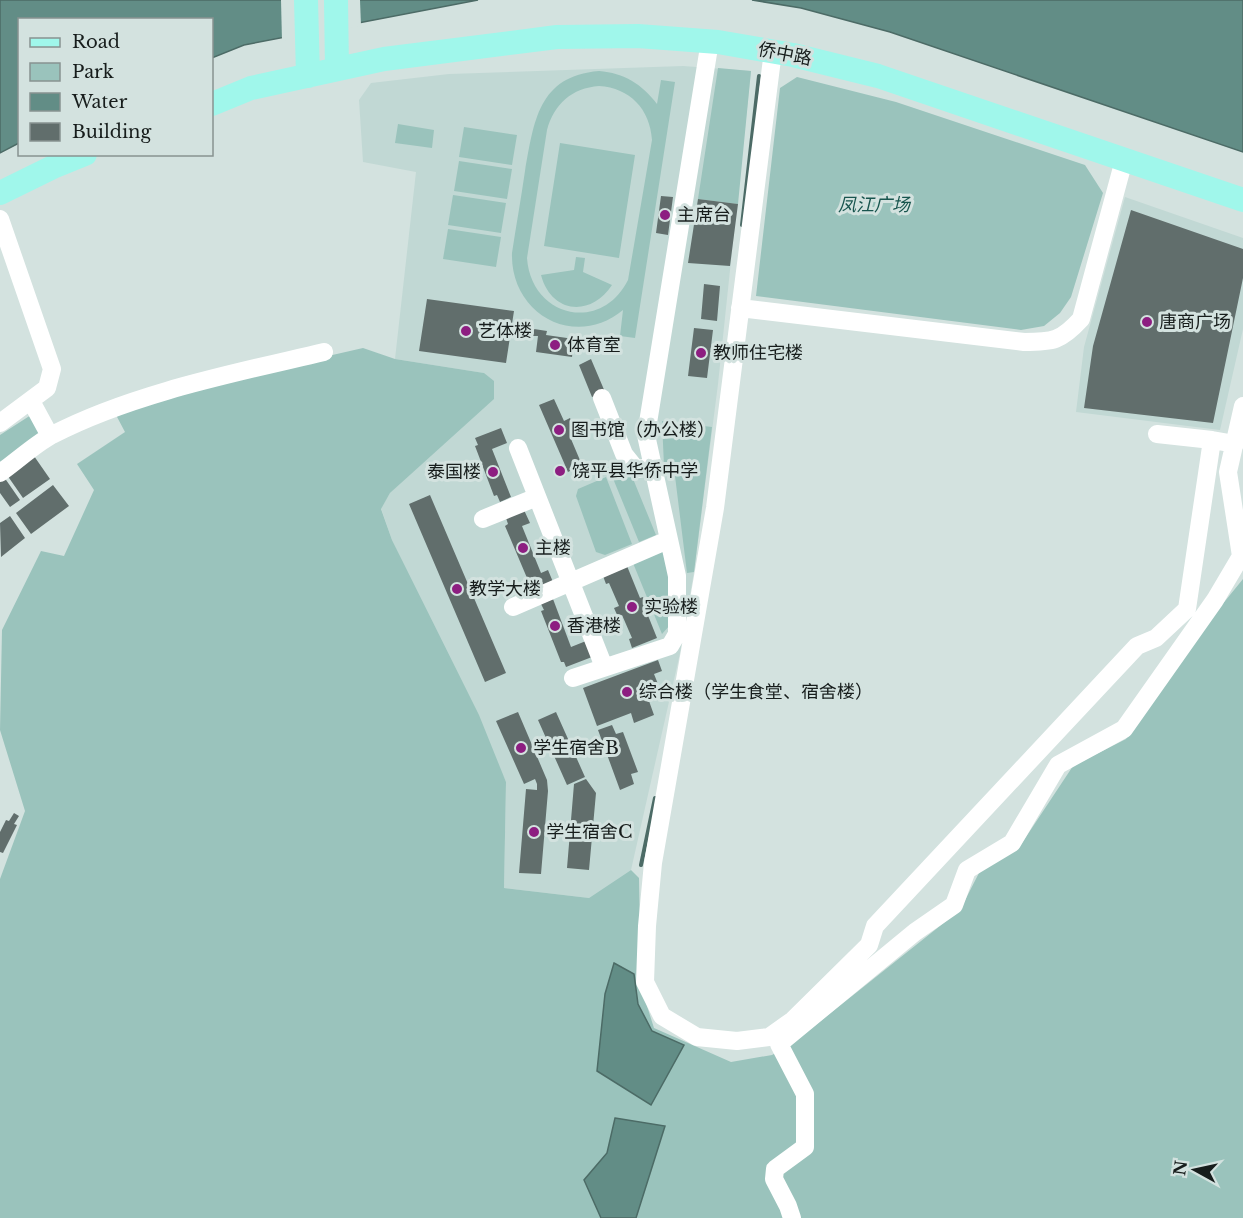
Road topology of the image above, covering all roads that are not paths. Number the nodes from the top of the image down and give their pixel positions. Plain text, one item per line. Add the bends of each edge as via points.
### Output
1 (306, 0) edge
2 (336, 0) edge
3 (710, 41) junction
4 (772, 51) junction
5 (337, 69) junction
6 (308, 76) junction
7 (213, 104) edge
8 (80, 156) edge
9 (1124, 160) junction
10 (0, 193) edge
11 (1243, 200) edge
12 (0, 219) edge
13 (740, 308) junction
14 (324, 352) dead end
15 (602, 398) dead end
16 (31, 401) junction
17 (1243, 406) edge
18 (0, 423) edge
19 (1157, 434) dead end
20 (50, 436) junction
21 (1212, 440) junction
22 (1235, 444) junction
23 (518, 448) dead end
24 (652, 467) junction
25 (0, 473) edge
26 (537, 497) junction
27 (483, 519) dead end
28 (668, 540) junction
29 (571, 582) junction
30 (513, 607) dead end
31 (604, 667) junction
32 (573, 678) dead end
33 (792, 1218) edge

1 - 6 main road
2 - 5 main road
3 - 4 main road, 侨中路
3 - 5 main road, 侨中路 via 638,36 557,37 384,59
3 - 24 street via 646,435
4 - 9 main road, 侨中路 via 878,76
4 - 13 street
5 - 6 main road, 侨中路
6 - 7 main road, 侨中路 via 251,88
8 - 10 main road
9 - 11 main road, 侨中路
9 - 13 street via 1081,319 1068,334 1046,342 1024,342
12 - 16 street via 51,369 47,388
13 - 21 street via 715,508 653,862 647,926 645,982 662,1016 697,1037 737,1041 769,1037 793,1020 869,945 875,926 1137,645 1156,638 1187,609
14 - 20 street via 154,396 103,412
15 - 24 street via 624,454 636,469
16 - 18 street
16 - 20 street
17 - 22 street
19 - 21 street
20 - 25 street
21 - 22 street
22 - 33 street via 1228,472 1241,556 1215,600 1124,729 1058,765 1012,843 967,870 954,905 915,932 779,1044 805,1094 805,1147 775,1169 774,1179
23 - 26 street
24 - 28 street
26 - 27 street
26 - 29 street
28 - 29 street
28 - 31 street via 677,576 677,634 670,646
29 - 30 street
29 - 31 street
31 - 32 street

